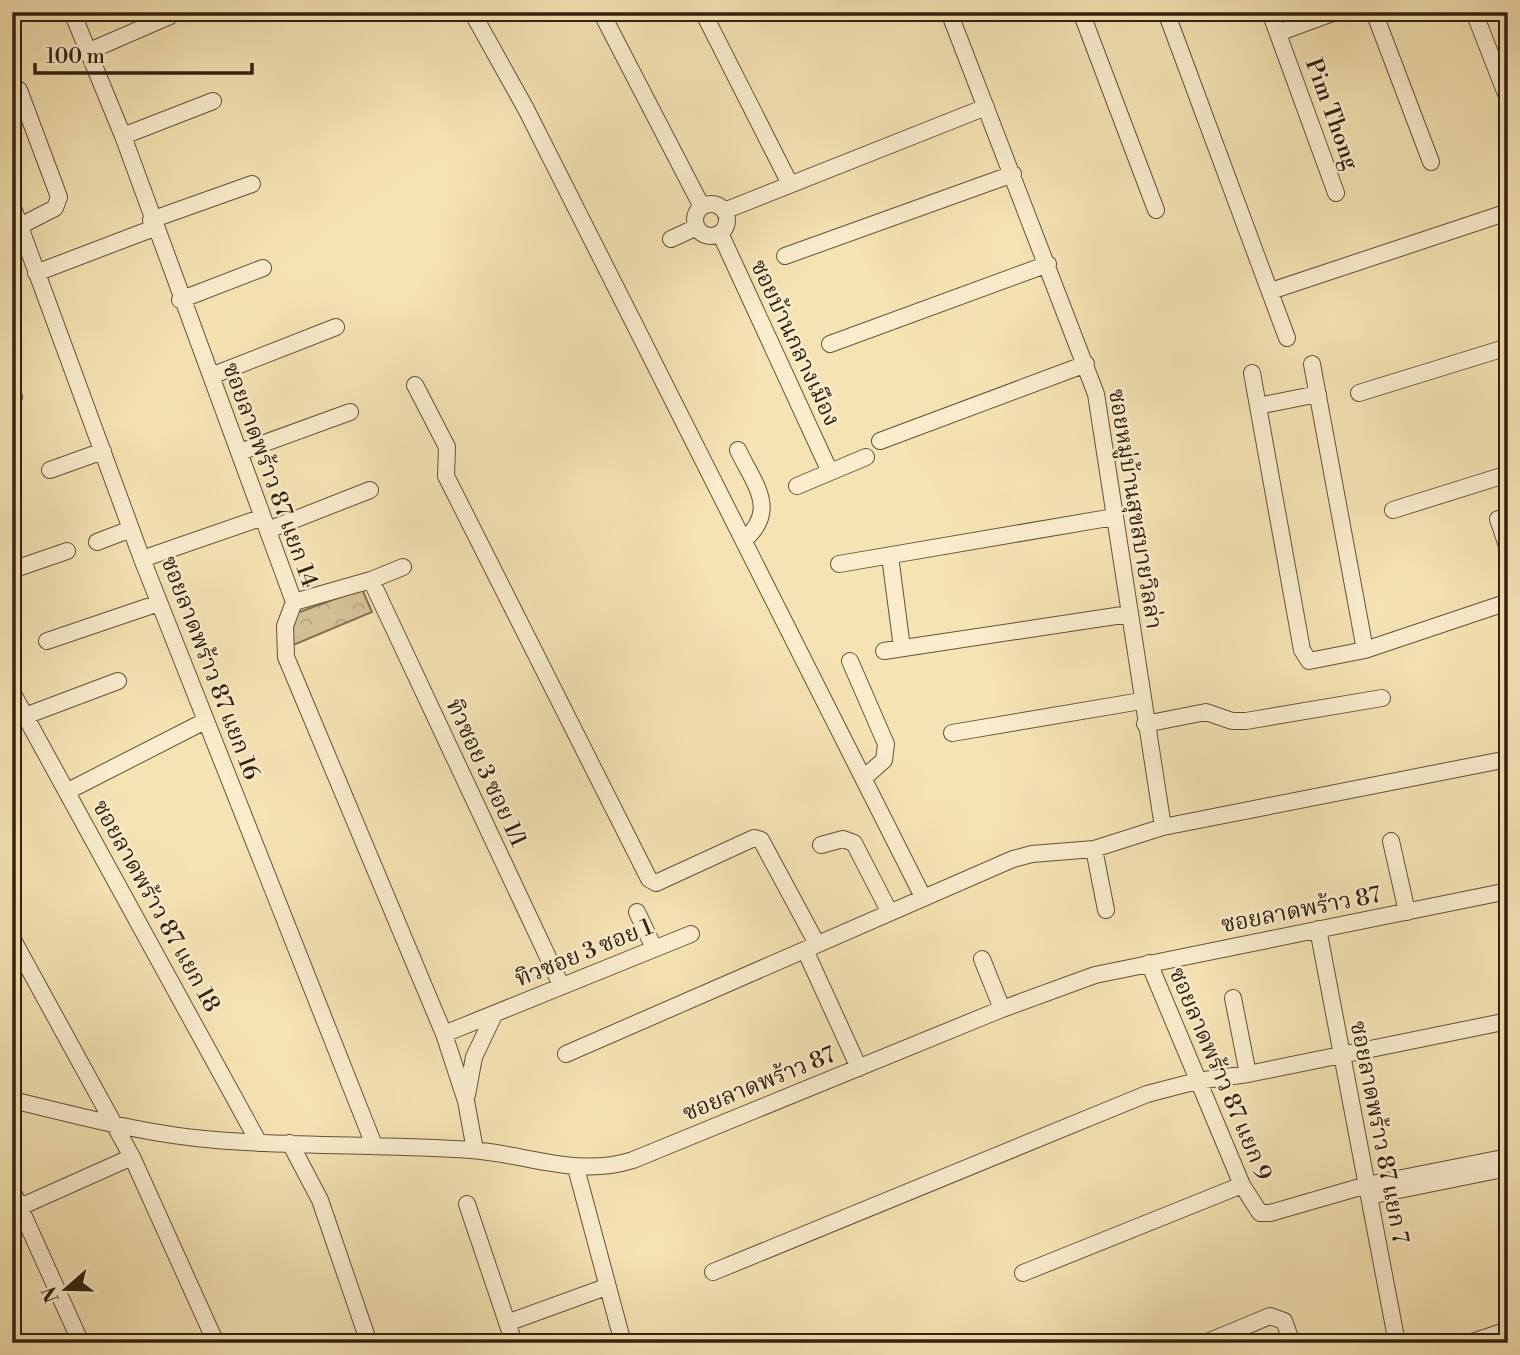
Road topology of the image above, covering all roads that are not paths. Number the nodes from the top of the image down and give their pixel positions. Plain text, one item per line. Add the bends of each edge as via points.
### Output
1 (72, 12) edge
2 (472, 12) edge
3 (601, 12) edge
4 (703, 12) edge
5 (949, 12) edge
6 (1081, 12) edge
7 (1166, 12) edge
8 (1269, 12) edge
9 (1335, 12) edge
10 (1374, 12) edge
11 (1474, 12) edge
12 (170, 16) dead end
13 (1278, 33) junction
14 (87, 52) junction
15 (19, 90) dead end
16 (1508, 99) edge
17 (213, 101) dead end
18 (986, 107) junction
19 (122, 136) junction
20 (1431, 162) dead end
21 (1013, 174) junction
22 (252, 184) dead end
23 (790, 184) junction
24 (1336, 193) dead end
25 (12, 205) edge
26 (702, 207) junction
27 (1156, 210) dead end
28 (724, 211) junction
29 (1508, 212) edge
30 (153, 224) junction
31 (20, 226) junction
32 (697, 227) junction
33 (720, 233) junction
34 (671, 239) dead end
35 (785, 256) dead end
36 (1048, 264) junction
37 (263, 268) dead end
38 (36, 273) junction
39 (1271, 291) junction
40 (180, 300) junction
41 (336, 327) dead end
42 (1287, 338) dead end
43 (830, 344) dead end
44 (1508, 347) edge
45 (1086, 364) junction
46 (1312, 364) dead end
47 (1252, 373) dead end
48 (211, 376) junction
49 (415, 385) dead end
50 (1359, 393) dead end
51 (1318, 394) junction
52 (1258, 406) junction
53 (350, 412) dead end
54 (880, 441) dead end
55 (738, 450) dead end
56 (103, 451) junction
57 (240, 452) junction
58 (866, 457) dead end
59 (50, 470) dead end
60 (830, 472) junction
61 (1508, 474) edge
62 (797, 486) dead end
63 (370, 490) dead end
64 (1393, 510) dead end
65 (1114, 517) junction
66 (1498, 519) dead end
67 (266, 524) junction
68 (131, 529) junction
69 (744, 540) junction
70 (96, 542) dead end
71 (1508, 549) edge
72 (67, 551) dead end
73 (890, 556) junction
74 (142, 559) junction
75 (839, 564) dead end
76 (403, 567) dead end
77 (12, 570) edge
78 (371, 580) junction
79 (1508, 601) edge
80 (294, 602) junction
81 (159, 603) junction
82 (1129, 614) junction
83 (47, 641) dead end
84 (902, 648) junction
85 (1365, 650) junction
86 (884, 651) dead end
87 (850, 661) dead end
88 (118, 681) dead end
89 (12, 692) edge
90 (1382, 698) dead end
91 (1141, 701) junction
92 (25, 716) junction
93 (205, 721) junction
94 (1145, 724) junction
95 (952, 733) dead end
96 (1508, 759) edge
97 (865, 778) junction
98 (68, 792) junction
99 (1163, 827) junction
100 (1391, 841) dead end
101 (821, 845) dead end
102 (1094, 849) junction
103 (1508, 891) edge
104 (923, 897) junction
105 (1106, 910) dead end
106 (889, 911) junction
107 (637, 912) dead end
108 (1406, 912) junction
109 (1318, 929) junction
110 (691, 934) dead end
111 (12, 938) edge
112 (811, 947) junction
113 (654, 948) junction
114 (982, 959) dead end
115 (1149, 963) junction
116 (561, 985) junction
117 (1233, 998) dead end
118 (1002, 1009) junction
119 (494, 1015) junction
120 (1508, 1021) edge
121 (444, 1034) junction
122 (566, 1054) dead end
123 (1341, 1054) junction
124 (859, 1068) junction
125 (1248, 1074) junction
126 (1197, 1081) junction
127 (12, 1100) edge
128 (466, 1101) junction
129 (114, 1124) junction
130 (259, 1143) junction
131 (290, 1143) junction
132 (374, 1145) junction
133 (475, 1150) junction
134 (132, 1157) junction
135 (1508, 1157) edge
136 (576, 1168) junction
137 (1508, 1168) edge
138 (1242, 1185) junction
139 (12, 1190) edge
140 (1368, 1191) junction
141 (467, 1204) dead end
142 (20, 1207) junction
143 (713, 1272) dead end
144 (1023, 1273) dead end
145 (607, 1287) junction
146 (507, 1323) junction
147 (1508, 1330) edge
148 (82, 1343) edge
149 (216, 1343) edge
150 (369, 1343) edge
151 (514, 1343) edge
152 (623, 1343) edge
153 (1205, 1343) edge
154 (1292, 1343) edge
155 (1397, 1343) edge
156 (1469, 1343) edge

1 - 14 street, ซอยลาดพร้าว 87 แยก 14
2 - 69 street
3 - 26 street
4 - 23 street
5 - 18 street, ซอยหมู่บ้านสุขสบายวิลล่า
6 - 27 street
7 - 39 street
8 - 13 street, Pim Thong
9 - 13 street
10 - 20 street
11 - 16 street
12 - 14 street
13 - 24 street, Pim Thong
14 - 19 street, ซอยลาดพร้าว 87 แยก 14
15 - 31 street via 59,197 55,208
17 - 19 street
18 - 21 street, ซอยหมู่บ้านสุขสบายวิลล่า
18 - 23 street
19 - 30 street, ซอยลาดพร้าว 87 แยก 14
21 - 35 street
21 - 36 street, ซอยหมู่บ้านสุขสบายวิลล่า
22 - 30 street
23 - 28 street
25 - 31 street, ซอยลาดพร้าว 87 แยก 16
26 - 28 street via 713,204
26 - 32 street via 695,216
28 - 33 street via 726,223
29 - 39 street
30 - 38 street
30 - 40 street, ซอยลาดพร้าว 87 แยก 14
31 - 38 street, ซอยลาดพร้าว 87 แยก 16
32 - 33 street via 707,235
32 - 34 street
33 - 60 street, ซอยบ้านกลางเมือง
36 - 43 street
36 - 45 street, ซอยหมู่บ้านสุขสบายวิลล่า
37 - 40 street
38 - 56 street, ซอยลาดพร้าว 87 แยก 16
39 - 42 street
40 - 48 street, ซอยลาดพร้าว 87 แยก 14
41 - 48 street
44 - 50 street
45 - 54 street
45 - 65 street, ซอยหมู่บ้านสุขสบายวิลล่า via 1100,411
46 - 51 street
47 - 52 street
48 - 57 street, ซอยลาดพร้าว 87 แยก 14
49 - 112 street via 447,447 446,476 649,879 656,883 754,838 761,840
51 - 52 street
51 - 85 street
52 - 85 street via 1305,657 1316,662
53 - 57 street
55 - 69 street via 764,511 761,523
56 - 59 street
56 - 68 street, ซอยลาดพร้าว 87 แยก 16
57 - 67 street, ซอยลาดพร้าว 87 แยก 14
58 - 60 street
60 - 62 street
61 - 64 street
63 - 67 street
65 - 73 street
65 - 82 street, ซอยหมู่บ้านสุขสบายวิลล่า
66 - 71 street
67 - 74 street
67 - 80 street, ซอยลาดพร้าว 87 แยก 14
68 - 70 street
68 - 74 street, ซอยลาดพร้าว 87 แยก 16
69 - 97 street
72 - 77 street
73 - 75 street
73 - 84 street
74 - 81 street, ซอยลาดพร้าว 87 แยก 16
76 - 78 street
78 - 80 street
78 - 116 street, ทิวซอย 3 ซอย 1/1
79 - 85 street
80 - 121 street, ซอยลาดพร้าว 87 แยก 14 via 285,626 286,657
81 - 83 street
81 - 93 street, ซอยลาดพร้าว 87 แยก 16
82 - 84 street
82 - 91 street, ซอยหมู่บ้านสุขสบายวิลล่า
84 - 86 street
87 - 97 street via 886,744 884,760
88 - 92 street
89 - 92 street, ซอยลาดพร้าว 87 แยก 18
90 - 94 street via 1246,721 1206,712
91 - 94 street, ซอยหมู่บ้านสุขสบายวิลล่า
91 - 95 street
92 - 98 street, ซอยลาดพร้าว 87 แยก 18
93 - 98 street
93 - 132 street, ซอยลาดพร้าว 87 แยก 16
94 - 99 street, ซอยหมู่บ้านสุขสบายวิลล่า
96 - 99 street
97 - 104 street
98 - 130 street, ซอยลาดพร้าว 87 แยก 18
99 - 102 street
100 - 108 street
101 - 106 street via 843,839 854,843
102 - 104 street via 1032,854
102 - 105 street
103 - 108 street, ซอยลาดพร้าว 87
104 - 106 street
106 - 112 street
107 - 113 street
108 - 109 street, ซอยลาดพร้าว 87
109 - 115 street, ซอยลาดพร้าว 87
109 - 123 street, ซอยลาดพร้าว 87 แยก 7
110 - 113 street, ทิวซอย 3 ซอย 1
111 - 129 street
112 - 122 street
112 - 124 street
113 - 116 street, ทิวซอย 3 ซอย 1
114 - 118 street
115 - 118 street, ซอยลาดพร้าว 87 via 1095,975
115 - 126 street, ซอยลาดพร้าว 87 แยก 9
116 - 119 street, ทิวซอย 3 ซอย 1
117 - 125 street
118 - 124 street, ซอยลาดพร้าว 87
119 - 121 street, ทิวซอย 3 ซอย 1
119 - 128 street via 474,1057
120 - 123 street
121 - 128 street, ซอยลาดพร้าว 87 แยก 14
123 - 125 street
123 - 140 street, ซอยลาดพร้าว 87 แยก 7
124 - 136 street, ซอยลาดพร้าว 87 via 633,1160
125 - 126 street
126 - 138 street, ซอยลาดพร้าว 87 แยก 9
126 - 143 street via 1147,1094
127 - 129 street, ซอยลาดพร้าว 87
128 - 133 street, ซอยลาดพร้าว 87 แยก 14
129 - 130 street, ซอยลาดพร้าว 87 via 157,1134
129 - 134 street
130 - 131 street, ซอยลาดพร้าว 87
131 - 132 street, ซอยลาดพร้าว 87
131 - 150 street via 320,1200
132 - 133 street, ซอยลาดพร้าว 87
133 - 136 street, ซอยลาดพร้าว 87
134 - 142 street
134 - 149 street
135 - 140 street
136 - 145 street
137 - 140 street
138 - 140 street, ซอยลาดพร้าว 87 แยก 9 via 1255,1209 1270,1213
138 - 144 street
139 - 142 street
140 - 155 street, ซอยลาดพร้าว 87 แยก 7
141 - 146 street
142 - 148 street
145 - 146 street
145 - 152 street
146 - 151 street
147 - 156 street
153 - 154 street via 1270,1316 1284,1321

